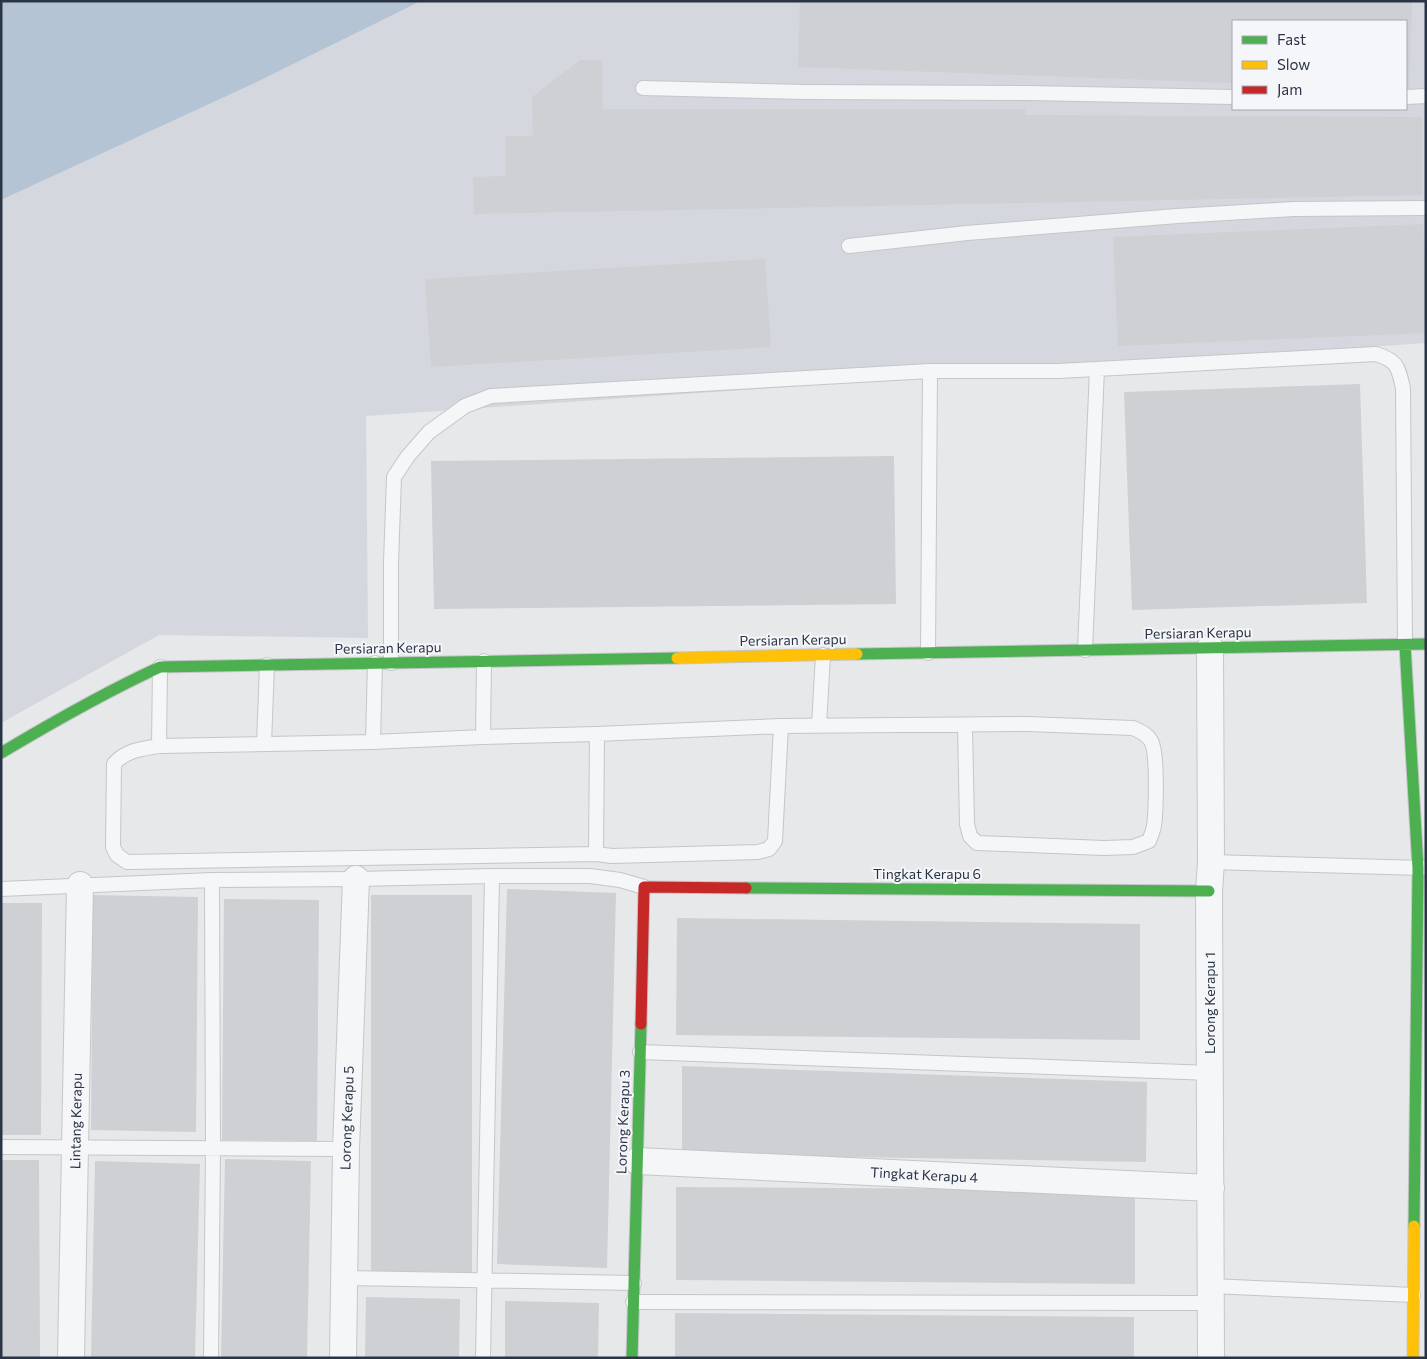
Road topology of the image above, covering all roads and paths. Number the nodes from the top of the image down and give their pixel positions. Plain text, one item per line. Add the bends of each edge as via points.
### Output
1 (643, 88) dead end
2 (1426, 96) edge
3 (1232, 97) edge
4 (1407, 97) edge
5 (1426, 208) edge
6 (849, 246) dead end
7 (1097, 370) junction
8 (930, 371) junction
9 (1426, 644) edge
10 (1405, 645) junction
11 (1210, 648) junction
12 (1084, 650) junction
13 (928, 653) junction
14 (823, 655) junction
15 (484, 661) junction
16 (375, 663) junction
17 (391, 663) junction
18 (267, 665) junction
19 (160, 667) junction
20 (781, 726) junction
21 (819, 726) junction
22 (965, 726) junction
23 (597, 734) junction
24 (483, 737) junction
25 (373, 742) junction
26 (264, 744) junction
27 (159, 746) junction
28 (1, 753) edge
29 (596, 854) junction
30 (1211, 862) junction
31 (1422, 868) edge
32 (492, 876) junction
33 (356, 879) junction
34 (212, 880) junction
35 (80, 885) junction
36 (644, 886) junction
37 (1, 889) edge
38 (1209, 891) junction
39 (640, 1052) junction
40 (1211, 1073) junction
41 (1, 1147) edge
42 (76, 1147) junction
43 (213, 1148) junction
44 (346, 1149) junction
45 (637, 1161) junction
46 (1211, 1188) junction
47 (344, 1278) junction
48 (484, 1280) junction
49 (634, 1284) junction
50 (1413, 1294) junction
51 (1211, 1295) junction
52 (633, 1302) junction
53 (71, 1358) edge
54 (211, 1358) edge
55 (343, 1358) edge
56 (483, 1358) edge
57 (632, 1358) edge
58 (1211, 1358) edge
59 (1413, 1358) edge

1 - 3 lane
2 - 4 lane
5 - 6 lane via 1293,209 967,233
7 - 8 lane
7 - 10 lane via 1376,354 1391,359 1403,388
7 - 12 lane
8 - 13 lane
8 - 17 lane via 491,396 465,406 429,432 394,477
9 - 10 street, Persiaran Kerapu
10 - 11 street, Persiaran Kerapu
10 - 31 street
11 - 12 street, Persiaran Kerapu
11 - 30 street, Lorong Kerapu 1
12 - 13 street, Persiaran Kerapu
13 - 14 street, Persiaran Kerapu
14 - 15 street, Persiaran Kerapu
14 - 21 lane
15 - 17 street, Persiaran Kerapu
15 - 24 lane
16 - 17 street, Persiaran Kerapu
16 - 18 street, Persiaran Kerapu
16 - 25 lane
18 - 19 street, Persiaran Kerapu
18 - 26 lane
19 - 27 lane
19 - 28 street via 54,721
20 - 21 lane
20 - 23 lane
20 - 29 lane via 775,842 769,849 758,852
21 - 22 lane
22 - 22 lane via 1027,724 1132,728 1146,734 1154,753 1156,801 1154,828 1149,841 1133,847 1104,848 977,843 970,836 967,824
23 - 24 lane
23 - 29 lane
24 - 25 lane
25 - 26 lane
26 - 27 lane
27 - 29 lane via 125,754 114,764 113,847 117,855 127,862
30 - 31 lane
30 - 38 street, Lorong Kerapu 1
31 - 50 street
32 - 33 lane
32 - 36 lane via 590,876
32 - 48 lane
33 - 34 lane
33 - 44 street, Lorong Kerapu 5
34 - 35 lane
34 - 43 lane
35 - 37 lane
35 - 42 street, Lintang Kerapu
36 - 38 street, Tingkat Kerapu 6
36 - 39 street, Lorong Kerapu 3
38 - 40 street, Lorong Kerapu 1
39 - 40 lane
39 - 45 street, Lorong Kerapu 3
40 - 46 street, Lorong Kerapu 1
41 - 42 lane
42 - 43 lane
42 - 53 street, Lintang Kerapu
43 - 44 lane
43 - 54 lane
44 - 47 street, Lorong Kerapu 5
45 - 46 street, Tingkat Kerapu 4
45 - 49 street, Lorong Kerapu 3
46 - 51 street, Lorong Kerapu 1
47 - 48 lane
47 - 55 street, Lorong Kerapu 5
48 - 49 lane
48 - 56 lane
49 - 52 street, Lorong Kerapu 3
50 - 51 lane
50 - 59 street
51 - 52 lane
51 - 58 street, Lorong Kerapu 1
52 - 57 street, Lorong Kerapu 3

